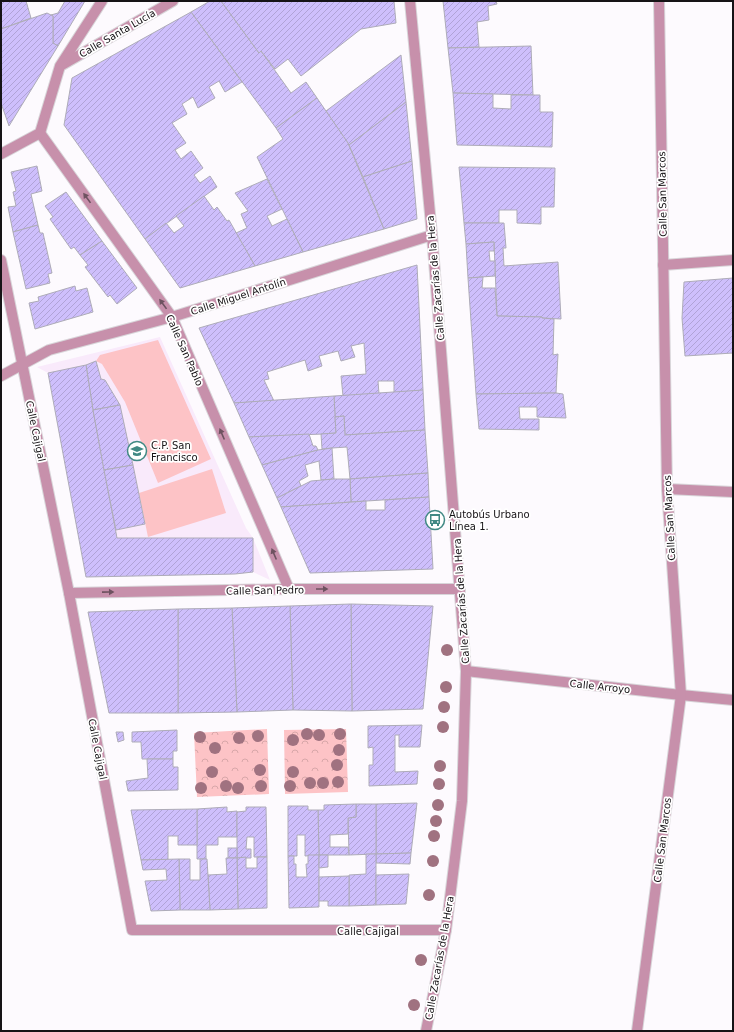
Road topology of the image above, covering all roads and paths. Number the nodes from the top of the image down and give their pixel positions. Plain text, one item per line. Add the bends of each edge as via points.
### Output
1 (102, 1) edge
2 (174, 1) edge
3 (410, 1) edge
4 (659, 1) edge
5 (60, 66) junction
6 (40, 133) junction
7 (1, 154) edge
8 (432, 235) junction
9 (1, 260) edge
10 (733, 260) edge
11 (663, 265) junction
12 (172, 317) junction
13 (23, 364) junction
14 (1, 376) edge
15 (667, 489) junction
16 (733, 492) edge
17 (460, 589) junction
18 (289, 590) junction
19 (69, 593) junction
20 (466, 671) junction
21 (681, 695) junction
22 (733, 700) edge
23 (446, 930) junction
24 (426, 1031) edge
25 (637, 1031) edge

1 - 5 street, Calle Santa Lucía
2 - 5 street, Calle Santa Lucía
3 - 8 street, Calle Zacarías de la Hera
4 - 11 street, Calle San Marcos
5 - 6 street, Calle Santa Lucía
6 - 7 street
12 -> 6 street, Calle San Pablo
8 - 12 street, Calle Miguel Antolín
8 - 17 street, Calle Zacarías de la Hera
9 - 13 street, Calle Cajigal
10 - 11 street
11 - 15 street, Calle San Marcos
12 - 13 street, Calle Miguel Antolín via 49,350
18 -> 12 street, Calle San Pablo
13 - 14 street, Calle Miguel Antolín
13 - 19 street, Calle Cajigal
15 - 16 street
15 - 21 street, Calle San Marcos
18 -> 17 street, Calle San Pedro
17 - 20 street, Calle Zacarías de la Hera
19 -> 18 street, Calle San Pedro
19 - 23 street, Calle Cajigal via 132,930
20 - 21 street, Calle Arroyo
20 - 23 street, Calle Zacarías de la Hera via 462,801
21 - 22 street, Calle Arroyo
21 - 25 street, Calle San Marcos
23 - 24 street, Calle Zacarías de la Hera

